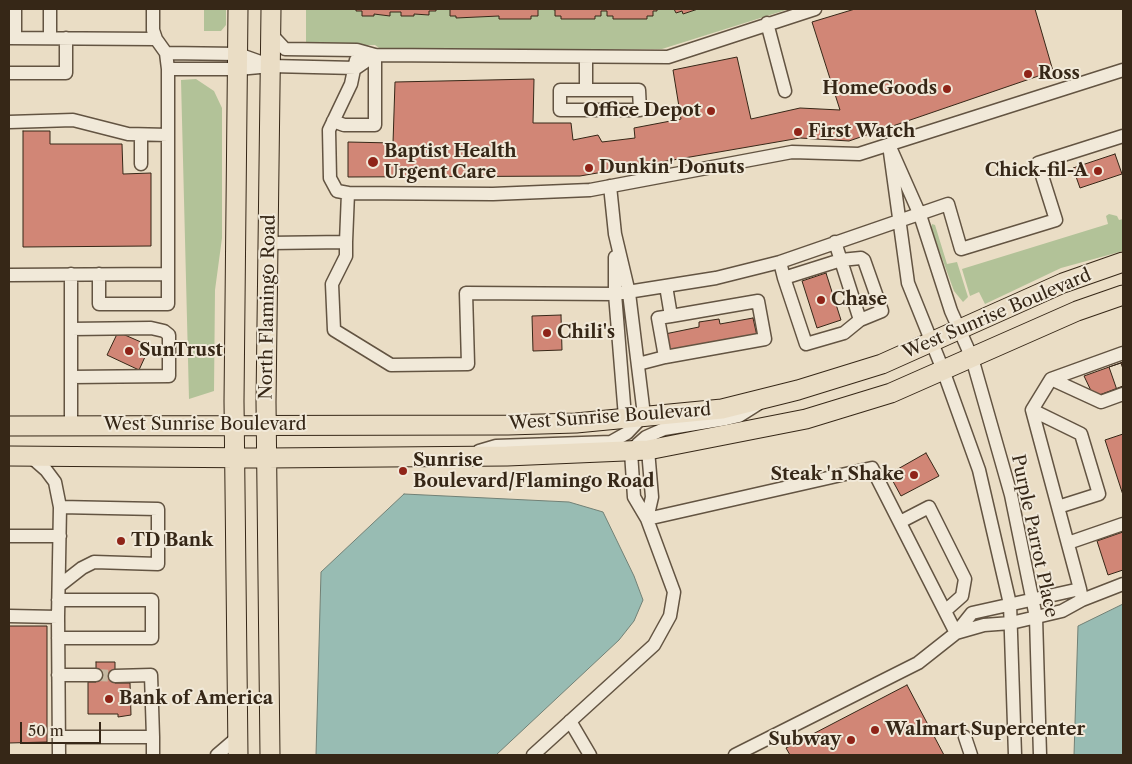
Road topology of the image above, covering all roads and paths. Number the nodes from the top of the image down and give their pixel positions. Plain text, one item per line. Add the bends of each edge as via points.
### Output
1 (15, 9) edge
2 (50, 9) edge
3 (153, 9) edge
4 (238, 9) edge
5 (271, 9) edge
6 (815, 9) edge
7 (767, 23) junction
8 (271, 34) junction
9 (12, 38) edge
10 (50, 38) junction
11 (66, 38) junction
12 (156, 39) junction
13 (357, 50) junction
14 (166, 53) junction
15 (375, 56) junction
16 (586, 57) junction
17 (238, 62) junction
18 (271, 66) junction
19 (356, 68) junction
20 (168, 69) junction
21 (1123, 70) edge
22 (9, 73) edge
23 (586, 90) junction
24 (785, 91) dead end
25 (333, 121) junction
26 (9, 122) edge
27 (168, 135) junction
28 (141, 136) junction
29 (1123, 136) edge
30 (889, 145) junction
31 (141, 164) dead end
32 (610, 186) junction
33 (348, 192) junction
34 (920, 215) junction
35 (899, 220) junction
36 (615, 234) junction
37 (346, 242) junction
38 (835, 242) junction
39 (269, 243) junction
40 (841, 260) junction
41 (780, 262) junction
42 (1123, 262) edge
43 (71, 274) junction
44 (99, 274) junction
45 (168, 274) junction
46 (9, 275) edge
47 (784, 278) junction
48 (666, 286) junction
49 (628, 293) junction
50 (615, 294) junction
51 (1123, 295) edge
52 (671, 316) junction
53 (860, 320) junction
54 (71, 329) junction
55 (959, 329) junction
56 (932, 342) junction
57 (1123, 353) edge
58 (665, 357) junction
59 (972, 358) junction
60 (638, 364) junction
61 (943, 370) junction
62 (71, 376) junction
63 (1051, 378) junction
64 (1123, 394) edge
65 (765, 398) junction
66 (1032, 410) junction
67 (644, 415) junction
68 (625, 417) junction
69 (71, 425) junction
70 (9, 426) edge
71 (234, 426) junction
72 (267, 426) junction
73 (639, 451) junction
74 (9, 456) edge
75 (30, 456) junction
76 (473, 456) junction
77 (234, 458) junction
78 (267, 458) junction
79 (60, 507) junction
80 (1058, 507) junction
81 (647, 519) junction
82 (900, 522) junction
83 (1123, 524) edge
84 (9, 536) edge
85 (60, 536) junction
86 (1068, 542) junction
87 (1123, 584) edge
88 (59, 586) junction
89 (1081, 594) junction
90 (58, 600) junction
91 (1034, 600) junction
92 (1010, 604) junction
93 (945, 611) junction
94 (9, 616) edge
95 (58, 617) junction
96 (1036, 617) junction
97 (1011, 623) junction
98 (956, 633) junction
99 (58, 638) junction
100 (58, 675) junction
101 (96, 675) tunnel mouth
102 (115, 676) tunnel mouth
103 (570, 721) junction
104 (59, 737) junction
105 (153, 737) junction
106 (965, 737) dead end
107 (238, 746) edge
108 (59, 755) edge
109 (153, 755) edge
110 (217, 755) edge
111 (270, 755) edge
112 (533, 755) edge
113 (590, 755) edge
114 (735, 755) edge
115 (971, 755) edge
116 (1015, 755) edge
117 (1040, 755) edge

1 - 9 street
2 - 10 street
3 - 12 street
4 - 17 highway, North Flamingo Road
5 - 8 highway, North Flamingo Road
6 - 7 street
7 - 16 street via 668,57
7 - 24 street
8 - 13 street via 285,49
8 - 18 highway, North Flamingo Road
9 - 10 street
10 - 11 street
11 - 12 street
11 - 22 street via 66,73
12 - 14 street
13 - 15 street
13 - 19 street
14 - 17 street
14 - 20 street
15 - 16 street
15 - 19 street
15 - 25 street via 375,124 344,126
16 - 23 street
17 - 18 street
17 - 20 street
17 - 71 highway, North Flamingo Road
18 - 19 street
18 - 39 highway, North Flamingo Road
19 - 25 street
20 - 27 street
21 - 30 street
23 - 23 street via 639,90 640,110 560,110 560,90
25 - 33 street via 329,130 330,178 337,190
26 - 28 street via 73,120
27 - 28 street
27 - 45 street
28 - 31 street
29 - 34 street via 1038,163 1056,220 961,249 948,204
30 - 32 street via 858,154 792,152
30 - 34 street, Purple Parrot Place
30 - 35 street
32 - 33 street via 590,190 493,194
32 - 36 street
33 - 37 street
34 - 35 street
34 - 55 street, Purple Parrot Place
35 - 38 street
35 - 56 street via 908,283
36 - 49 street
36 - 50 street
37 - 39 street
37 - 50 street via 346,256 332,284 334,330 391,365 468,364 466,293
38 - 40 street
38 - 41 street
39 - 72 highway, North Flamingo Road
40 - 47 street
40 - 53 street
40 - 53 street via 857,257 864,260 882,312
41 - 47 street
41 - 48 street via 748,272
42 - 55 highway, West Sunrise Boulevard via 1062,283
43 - 44 street
43 - 46 street
43 - 54 street
44 - 45 street
44 - 45 street via 99,304 168,304
47 - 53 street via 806,344 844,333
48 - 49 street
48 - 52 street
49 - 50 street
49 - 60 street
50 - 68 street
51 - 59 highway, West Sunrise Boulevard
52 - 58 street via 658,318
52 - 58 street via 758,301 765,339
54 - 62 street
54 - 62 street via 151,328 164,331 169,335 170,376
55 - 56 highway, West Sunrise Boulevard
55 - 59 street, Purple Parrot Place
56 - 61 street
56 - 65 highway, West Sunrise Boulevard via 882,364
57 - 63 street
58 - 60 street
59 - 61 highway, West Sunrise Boulevard
59 - 91 street, Purple Parrot Place via 1012,495
60 - 67 street
61 - 73 highway, West Sunrise Boulevard via 891,393 806,419
61 - 92 street via 979,470
62 - 69 street
63 - 64 street via 1101,402
63 - 66 street
65 - 67 highway, West Sunrise Boulevard via 722,409
65 - 73 street via 739,416 655,432 646,437
66 - 80 street
66 - 80 street via 1080,434 1099,494
67 - 68 highway, West Sunrise Boulevard
67 - 76 street via 627,433 611,442 496,446 485,448
68 - 72 highway, West Sunrise Boulevard via 576,423
69 - 70 highway, West Sunrise Boulevard
69 - 71 highway, West Sunrise Boulevard
71 - 72 highway, West Sunrise Boulevard
71 - 77 highway, North Flamingo Road
72 - 78 highway, North Flamingo Road
73 - 76 highway, West Sunrise Boulevard
73 - 81 street via 634,497
74 - 75 highway, West Sunrise Boulevard
75 - 77 highway, West Sunrise Boulevard
75 - 79 street via 55,482
76 - 78 highway, West Sunrise Boulevard
77 - 78 highway, West Sunrise Boulevard
77 - 107 highway, North Flamingo Road
78 - 111 highway, North Flamingo Road
79 - 85 street
79 - 88 street via 158,509 158,564 94,562
80 - 86 street
81 - 82 street via 872,468
81 - 103 street via 674,592 670,616 654,645
82 - 93 street
82 - 93 street via 929,507 965,579 962,596
83 - 86 street
84 - 85 street
85 - 88 street
86 - 89 street
87 - 89 street
88 - 90 street
89 - 91 street
89 - 96 street via 1062,611
90 - 95 street
90 - 99 street via 152,600 152,638
91 - 92 street
91 - 96 street, Purple Parrot Place
92 - 97 street
92 - 98 street via 972,613
93 - 98 street
94 - 95 street
95 - 99 street
96 - 97 street
96 - 117 street, Purple Parrot Place
97 - 98 street via 984,625
97 - 116 street
98 - 114 street via 918,662
99 - 100 street
100 - 101 street
100 - 104 street
102 - 105 street via 152,675
103 - 112 street
103 - 113 street
104 - 105 street
104 - 108 street
105 - 109 street
106 - 115 street
107 - 110 street

